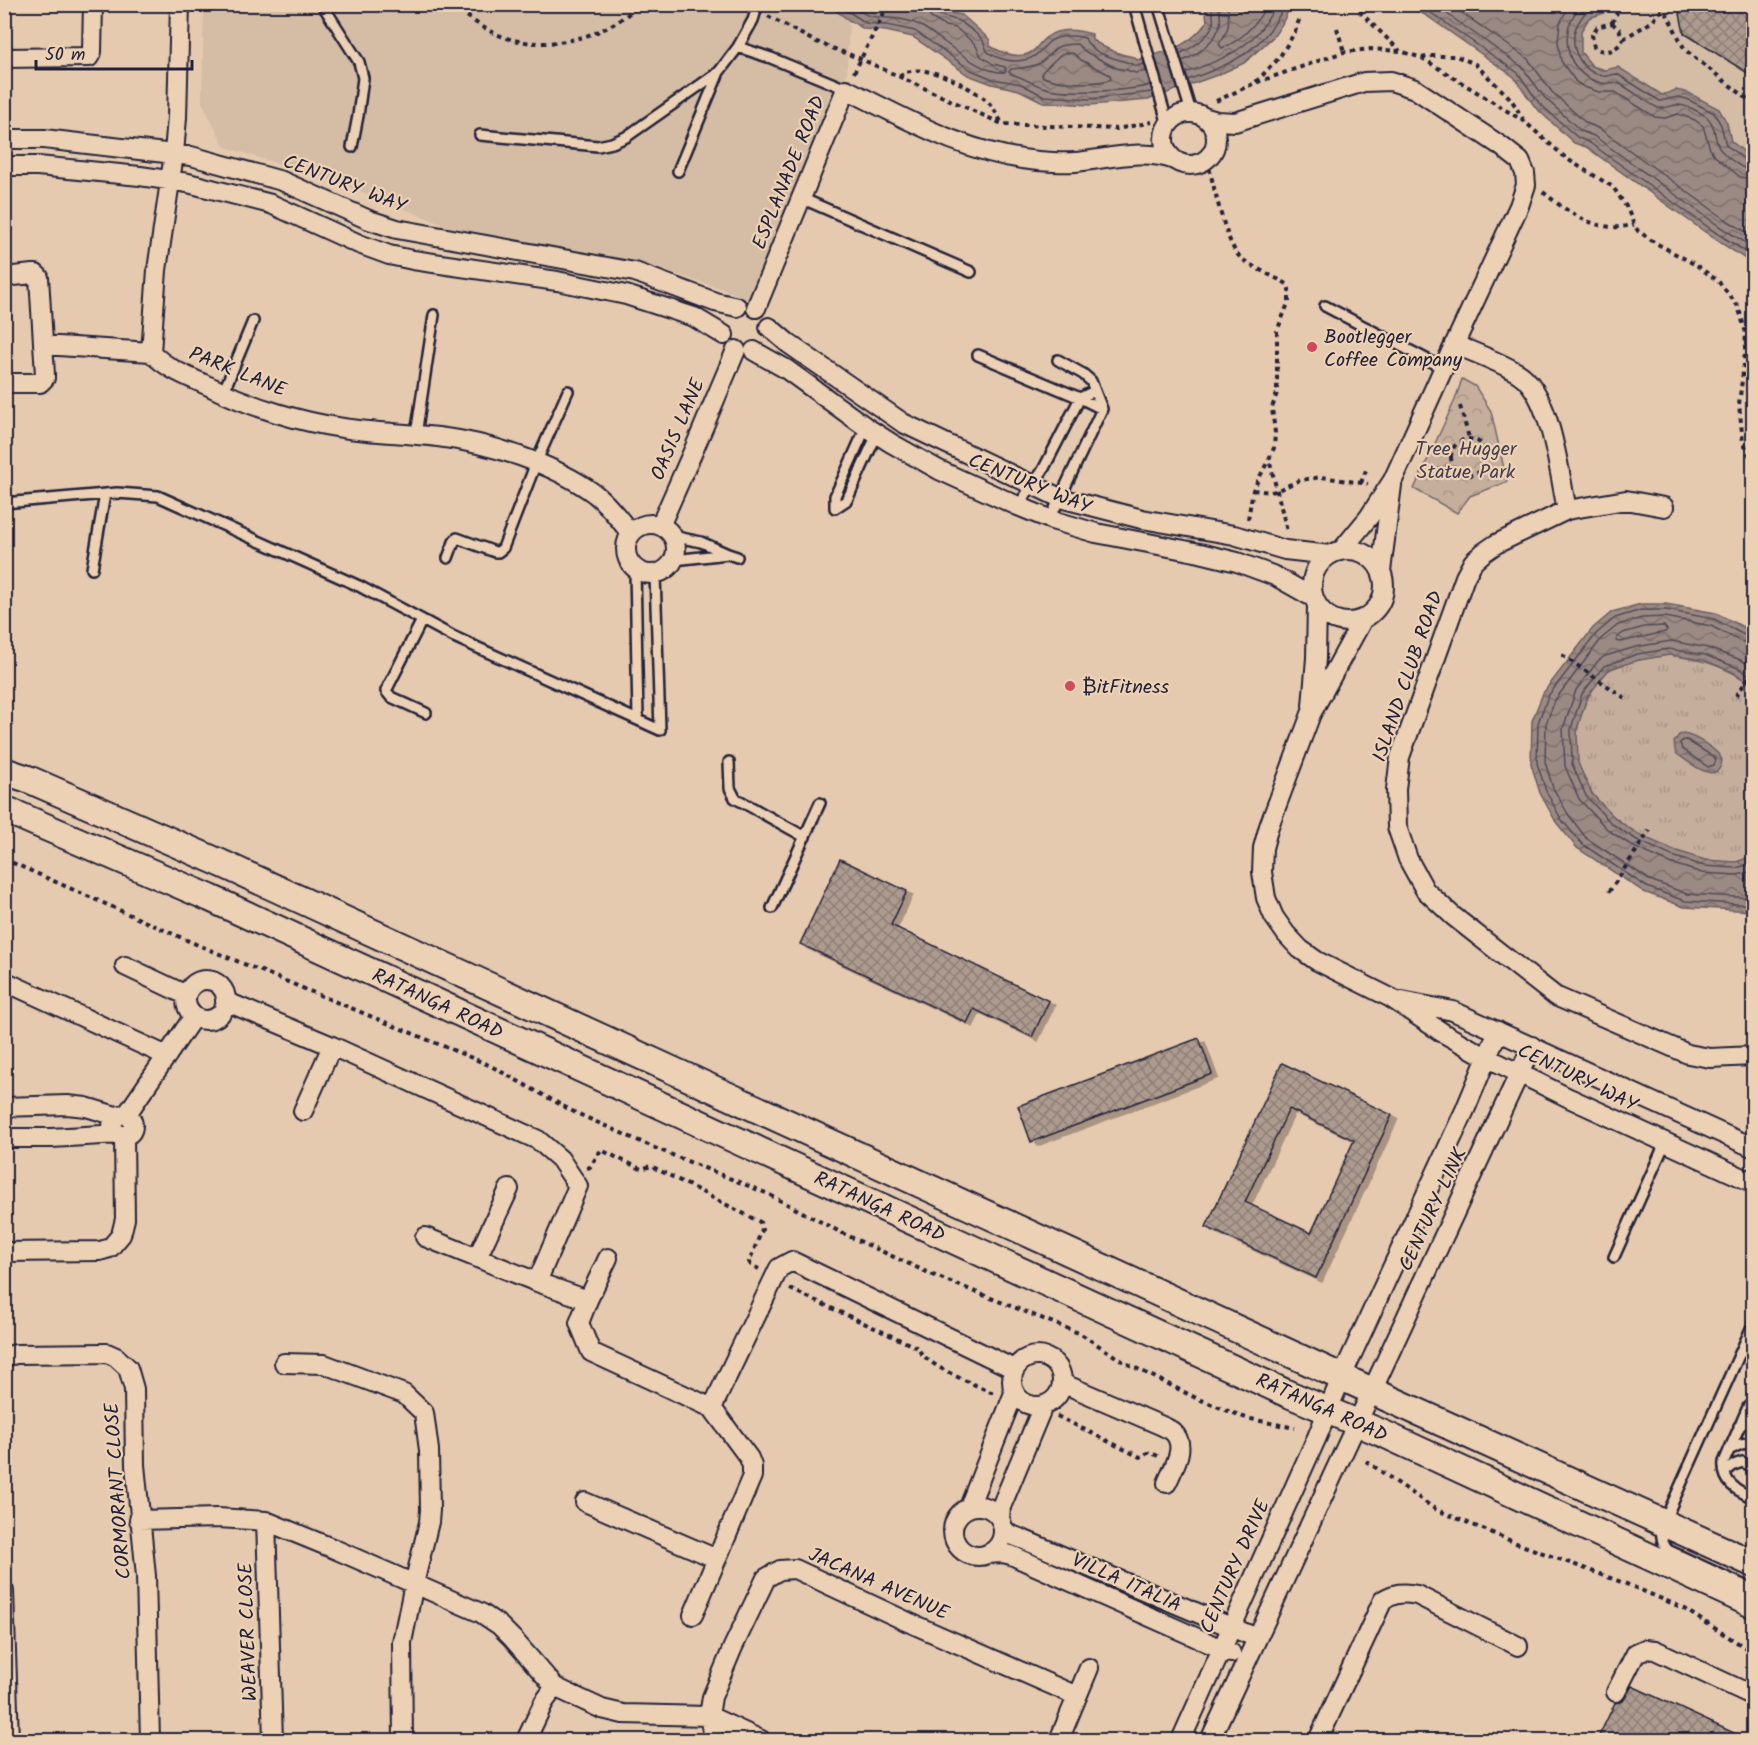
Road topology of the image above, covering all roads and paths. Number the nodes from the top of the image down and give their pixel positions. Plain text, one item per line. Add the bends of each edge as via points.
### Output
1 (93, 4) edge
2 (180, 4) edge
3 (322, 4) edge
4 (454, 4) edge
5 (639, 4) edge
6 (888, 4) edge
7 (1134, 4) edge
8 (1158, 4) edge
9 (1354, 4) edge
10 (1621, 4) edge
11 (1663, 6) edge
12 (758, 8) edge
13 (1299, 20) dead end
14 (1612, 23) junction
15 (1337, 28) dead end
16 (1623, 39) junction
17 (738, 47) junction
18 (1400, 51) junction
19 (1344, 52) junction
20 (4, 58) edge
21 (861, 58) junction
22 (1422, 58) junction
23 (719, 72) junction
24 (899, 76) junction
25 (1255, 83) junction
26 (846, 89) junction
27 (1754, 104) edge
28 (1196, 113) junction
29 (1235, 122) junction
30 (1525, 122) junction
31 (1002, 124) junction
32 (1166, 124) junction
33 (480, 135) dead end
34 (4, 139) edge
35 (352, 147) dead end
36 (1211, 153) junction
37 (174, 154) junction
38 (1123, 156) junction
39 (1175, 160) junction
40 (4, 166) edge
41 (678, 171) dead end
42 (171, 180) junction
43 (1526, 185) junction
44 (801, 198) junction
45 (1634, 225) junction
46 (971, 272) dead end
47 (4, 277) edge
48 (1325, 306) dead end
49 (736, 307) junction
50 (756, 308) junction
51 (434, 315) dead end
52 (253, 321) dead end
53 (769, 327) junction
54 (724, 335) junction
55 (43, 345) junction
56 (736, 350) junction
57 (754, 351) junction
58 (151, 352) junction
59 (978, 355) dead end
60 (1449, 356) junction
61 (1058, 360) dead end
62 (4, 383) edge
63 (568, 391) dead end
64 (1094, 391) junction
65 (223, 393) junction
66 (1080, 398) junction
67 (1460, 406) dead end
68 (1102, 409) junction
69 (871, 430) junction
70 (416, 435) junction
71 (1468, 438) junction
72 (1269, 459) junction
73 (536, 463) junction
74 (1452, 465) junction
75 (1754, 465) edge
76 (1366, 470) dead end
77 (1429, 473) dead end
78 (1393, 480) junction
79 (1361, 483) junction
80 (1375, 485) dead end
81 (1032, 486) junction
82 (1253, 490) junction
83 (1276, 491) junction
84 (105, 494) junction
85 (1060, 498) junction
86 (4, 503) edge
87 (1018, 506) junction
88 (1664, 507) dead end
89 (1567, 510) junction
90 (1050, 519) junction
91 (1248, 519) dead end
92 (666, 531) junction
93 (631, 534) junction
94 (1289, 538) dead end
95 (1335, 553) junction
96 (448, 558) dead end
97 (674, 560) junction
98 (635, 568) junction
99 (92, 569) dead end
100 (1381, 571) junction
101 (655, 574) junction
102 (1316, 601) junction
103 (1363, 619) junction
104 (422, 620) junction
105 (1562, 655) dead end
106 (1754, 670) edge
107 (1736, 696) dead end
108 (1625, 698) dead end
109 (426, 713) dead end
110 (1311, 714) junction
111 (638, 719) junction
112 (729, 762) dead end
113 (4, 771) edge
114 (820, 803) dead end
115 (4, 809) edge
116 (1650, 830) dead end
117 (805, 837) junction
118 (4, 859) edge
119 (1610, 892) dead end
120 (772, 908) dead end
121 (125, 966) dead end
122 (4, 981) edge
123 (186, 995) junction
124 (1391, 998) junction
125 (225, 1001) junction
126 (194, 1016) junction
127 (1498, 1031) junction
128 (333, 1046) junction
129 (1532, 1046) junction
130 (167, 1056) junction
131 (1754, 1056) edge
132 (1486, 1057) junction
133 (1519, 1074) junction
134 (9, 1107) edge
135 (303, 1111) dead end
136 (122, 1115) junction
137 (121, 1135) junction
138 (9, 1138) edge
139 (1665, 1143) junction
140 (1754, 1148) edge
141 (569, 1172) junction
142 (1754, 1183) edge
143 (509, 1189) dead end
144 (425, 1237) dead end
145 (4, 1252) edge
146 (1614, 1257) dead end
147 (477, 1258) junction
148 (608, 1258) dead end
149 (775, 1278) junction
150 (537, 1282) junction
151 (588, 1300) junction
152 (1754, 1322) edge
153 (1743, 1346) junction
154 (1754, 1351) edge
155 (4, 1357) edge
156 (284, 1363) dead end
157 (1014, 1369) junction
158 (1342, 1376) junction
159 (1062, 1383) junction
160 (1372, 1391) junction
161 (1013, 1396) junction
162 (1754, 1402) edge
163 (712, 1408) junction
164 (1042, 1409) junction
165 (1328, 1410) junction
166 (1754, 1419) edge
167 (1356, 1422) junction
168 (1739, 1426) junction
169 (1296, 1428) dead end
170 (1754, 1442) edge
171 (1729, 1450) junction
172 (1366, 1461) dead end
173 (1174, 1466) junction
174 (1754, 1467) edge
175 (1725, 1472) junction
176 (1167, 1483) dead end
177 (1754, 1498) edge
178 (585, 1502) dead end
179 (969, 1507) junction
180 (139, 1520) junction
181 (266, 1521) junction
182 (1664, 1522) junction
183 (1002, 1524) junction
184 (987, 1554) junction
185 (717, 1559) junction
186 (1754, 1564) edge
187 (414, 1584) junction
188 (1754, 1590) edge
189 (4, 1591) edge
190 (1754, 1605) edge
191 (693, 1615) dead end
192 (1230, 1627) junction
193 (1257, 1638) junction
194 (1518, 1646) dead end
195 (1221, 1649) junction
196 (1754, 1653) edge
197 (1247, 1659) junction
198 (1089, 1668) dead end
199 (555, 1687) junction
200 (1616, 1692) dead end
201 (1077, 1696) junction
202 (1754, 1696) edge
203 (709, 1716) junction
204 (9, 1740) edge
205 (150, 1740) edge
206 (273, 1740) edge
207 (403, 1740) edge
208 (526, 1740) edge
209 (714, 1740) edge
210 (761, 1740) edge
211 (1059, 1740) edge
212 (1181, 1740) edge
213 (1210, 1740) edge
214 (1318, 1740) edge

1 - 20 street via 89,57
2 - 37 street
3 - 35 lane via 358,62 363,78
4 - 5 path via 495,33 543,43 589,36 633,12
6 - 21 path
7 - 32 lane
8 - 28 lane via 1185,94
9 - 18 path
10 - 14 path
11 - 16 path via 1653,21
11 - 27 path via 1685,50
12 - 17 lane
12 - 21 path via 814,41
13 - 25 path via 1279,58
14 - 16 path
14 - 16 path via 1597,27 1592,35 1594,47 1611,51
15 - 19 path
17 - 23 lane
17 - 26 lane
18 - 19 path
18 - 22 path
19 - 25 path
21 - 24 path
21 - 26 path
22 - 30 path
22 - 30 path via 1456,57 1475,64 1511,99
23 - 33 lane via 612,143 598,146
23 - 41 lane
24 - 31 path
24 - 31 path via 922,70 959,82 986,100
25 - 28 path
26 - 38 street, ESPLANADE ROAD via 950,140 983,151 1040,161
26 - 44 street, ESPLANADE ROAD
28 - 29 street via 1217,121
28 - 32 street via 1178,116
28 - 36 street via 1213,124 1216,131
29 - 36 street
29 - 43 street via 1364,82 1391,81 1415,89 1501,146 1520,161
30 - 45 path via 1567,159 1613,187
31 - 32 path via 1116,129
32 - 38 street, ESPLANADE ROAD via 1141,149
32 - 39 street via 1165,147
34 - 37 street, CENTURY WAY via 44,139
36 - 39 street via 1192,165
36 - 72 path via 1234,249 1240,258 1287,284 1289,289 1289,301 1277,332 1276,393 1272,408 1275,433
37 - 42 street
37 - 49 street, CENTURY WAY via 282,181 398,229 635,272
38 - 39 street, ESPLANADE ROAD via 1154,154
40 - 42 street
42 - 54 street via 271,204 389,255 626,295 694,317
42 - 58 street via 157,270
43 - 45 path via 1539,189 1571,214 1590,222 1611,227
43 - 60 street
44 - 46 lane
44 - 50 street, ESPLANADE ROAD
45 - 75 path via 1654,242 1718,281 1738,306 1746,333 1739,404 1743,442
47 - 55 street via 38,275
48 - 60 lane
49 - 50 street
49 - 54 street via 725,318
50 - 53 street via 766,316
51 - 70 lane
52 - 65 lane
53 - 57 street via 767,340
53 - 81 street, CENTURY WAY via 903,423
54 - 56 street
55 - 58 street
55 - 62 street via 43,381
56 - 57 street
56 - 92 street, OASIS LANE via 695,447
57 - 69 street, CENTURY WAY
58 - 65 street, PARK LANE via 174,369
59 - 66 lane
60 - 78 street
60 - 89 street via 1521,380 1538,396 1547,417
61 - 64 lane via 1083,374
63 - 73 lane
64 - 66 lane
64 - 68 lane
65 - 70 street, PARK LANE via 323,425
66 - 68 lane
66 - 81 lane
67 - 71 path
68 - 85 lane
69 - 69 lane via 847,500 835,508 835,495
69 - 87 street, CENTURY WAY via 939,470
70 - 73 street, PARK LANE via 457,439
71 - 74 path via 1452,450
71 - 74 path via 1482,443 1487,464 1470,476
72 - 82 path
72 - 83 path
73 - 93 street, PARK LANE via 594,494
73 - 96 lane via 501,551 459,538 455,539
74 - 77 path
76 - 79 path
78 - 95 street via 1369,517
78 - 100 street
79 - 80 path
79 - 83 path via 1322,477 1300,480
81 - 85 street, CENTURY WAY
81 - 87 lane
82 - 83 path
82 - 91 path
83 - 94 path
84 - 86 lane
84 - 99 lane
84 - 104 lane via 158,496 358,586
85 - 90 lane
85 - 95 street, CENTURY WAY via 1142,519 1234,535 1285,550
87 - 90 street, CENTURY WAY
88 - 89 street, ISLAND CLUB ROAD via 1626,500
89 - 131 street, ISLAND CLUB ROAD via 1496,544 1473,562 1400,757 1397,827 1425,890 1555,996 1688,1054 1710,1058
90 - 102 street, CENTURY WAY via 1096,533 1237,562 1283,580
92 - 93 street via 652,524
92 - 97 street via 675,544
92 - 97 lane via 732,556
93 - 98 street via 627,555
95 - 100 street via 1352,550 1366,554
95 - 102 street via 1321,563 1314,575
97 - 101 street via 663,572
98 - 101 street
98 - 111 lane
100 - 103 street via 1382,599
101 - 111 lane via 660,730
102 - 103 street via 1329,617 1352,622
102 - 110 street, CENTURY WAY
103 - 110 street, CENTURY WAY
104 - 109 lane via 386,691
104 - 111 lane
105 - 108 path
106 - 107 path
110 - 124 street, CENTURY WAY via 1263,848 1266,898 1274,917 1300,949
112 - 117 lane via 730,788 735,798
113 - 158 main road, RATANGA ROAD via 225,865
114 - 117 lane
115 - 165 main road, RATANGA ROAD via 210,898
116 - 119 path
117 - 120 lane
118 - 169 path via 198,945 489,1065 574,1112 766,1193 933,1275 1081,1334 1124,1362 1196,1398 1246,1418
121 - 123 street
122 - 130 street
123 - 125 street via 195,983 211,981 223,990
123 - 126 street via 188,1010
124 - 127 street, CENTURY WAY via 1453,1011
124 - 132 street, CENTURY WAY
125 - 126 street via 216,1017 208,1020
125 - 128 street
126 - 130 street
127 - 129 street, CENTURY WAY
127 - 132 street, CENTURY LINK
128 - 135 street
128 - 141 street via 538,1140
129 - 133 street, CENTURY LINK
129 - 140 street, CENTURY WAY
130 - 136 street
132 - 133 street, CENTURY WAY
132 - 158 street, CENTURY LINK
133 - 139 street, CENTURY WAY
133 - 160 street, CENTURY LINK
134 - 136 street via 67,1105
134 - 138 street
136 - 137 street via 113,1120 112,1126
137 - 138 street
137 - 145 street via 125,1219 122,1235 115,1244 100,1251
139 - 142 street, CENTURY WAY
139 - 146 lane
141 - 149 path via 590,1167 601,1150 641,1169 651,1167 742,1212 760,1222 762,1230 749,1262
141 - 150 street via 578,1186
143 - 147 street
144 - 147 street
147 - 150 street
148 - 151 street
149 - 157 street via 779,1268 792,1261
149 - 161 path via 918,1348 928,1362 991,1392
149 - 163 street
150 - 151 street
151 - 163 street via 579,1323 591,1352
152 - 153 lane
153 - 154 lane
153 - 182 lane
155 - 180 street, CORMORANT CLOSE via 107,1353 128,1368 134,1389
156 - 187 street via 324,1364 404,1394 424,1413 430,1510
157 - 159 street via 1024,1359 1037,1356 1050,1360 1059,1370
157 - 161 street
158 - 160 main road, RATANGA ROAD
158 - 165 street, CENTURY LINK
159 - 164 street via 1059,1393
159 - 173 street via 1173,1432 1181,1449
160 - 167 street, CENTURY LINK
160 - 182 main road, RATANGA ROAD
161 - 164 street
161 - 179 street
162 - 168 lane
163 - 185 street via 752,1466 752,1476
164 - 173 path via 1140,1457 1152,1453
164 - 183 street via 1001,1507
165 - 167 main road, RATANGA ROAD
165 - 192 street, CENTURY DRIVE
166 - 168 lane
167 - 190 main road, RATANGA ROAD
167 - 193 street
168 - 171 lane
170 - 171 lane
171 - 175 lane
172 - 196 path via 1435,1509 1681,1607
173 - 176 street
174 - 175 lane via 1742,1462
175 - 177 lane via 1732,1487
178 - 185 street
179 - 183 street via 987,1507
179 - 184 street via 954,1520 954,1540 968,1554
180 - 181 street
180 - 205 street, CORMORANT CLOSE via 146,1576
181 - 187 street
181 - 206 street, WEAVER CLOSE
182 - 186 main road, RATANGA ROAD
182 - 188 lane via 1661,1537 1668,1550
183 - 184 street via 999,1544
183 - 192 street, VILLA ITALIA via 1022,1539
184 - 195 street, VILLA ITALIA via 1011,1555
185 - 191 street
187 - 199 street via 481,1612 499,1625
187 - 207 street via 402,1642
189 - 204 street
192 - 193 street, VILLA ITALIA
192 - 195 street, CENTURY DRIVE
193 - 197 street
194 - 214 street via 1417,1595 1392,1594 1383,1600
195 - 197 street, VILLA ITALIA
195 - 212 street, CENTURY DRIVE
197 - 213 street
198 - 201 street
199 - 203 street via 602,1709 623,1714
199 - 208 street
200 - 202 street via 1636,1653 1645,1649 1655,1650
201 - 203 street, JACANA AVENUE via 795,1569 787,1569 766,1578 712,1697
201 - 211 street
203 - 209 street
203 - 210 street

